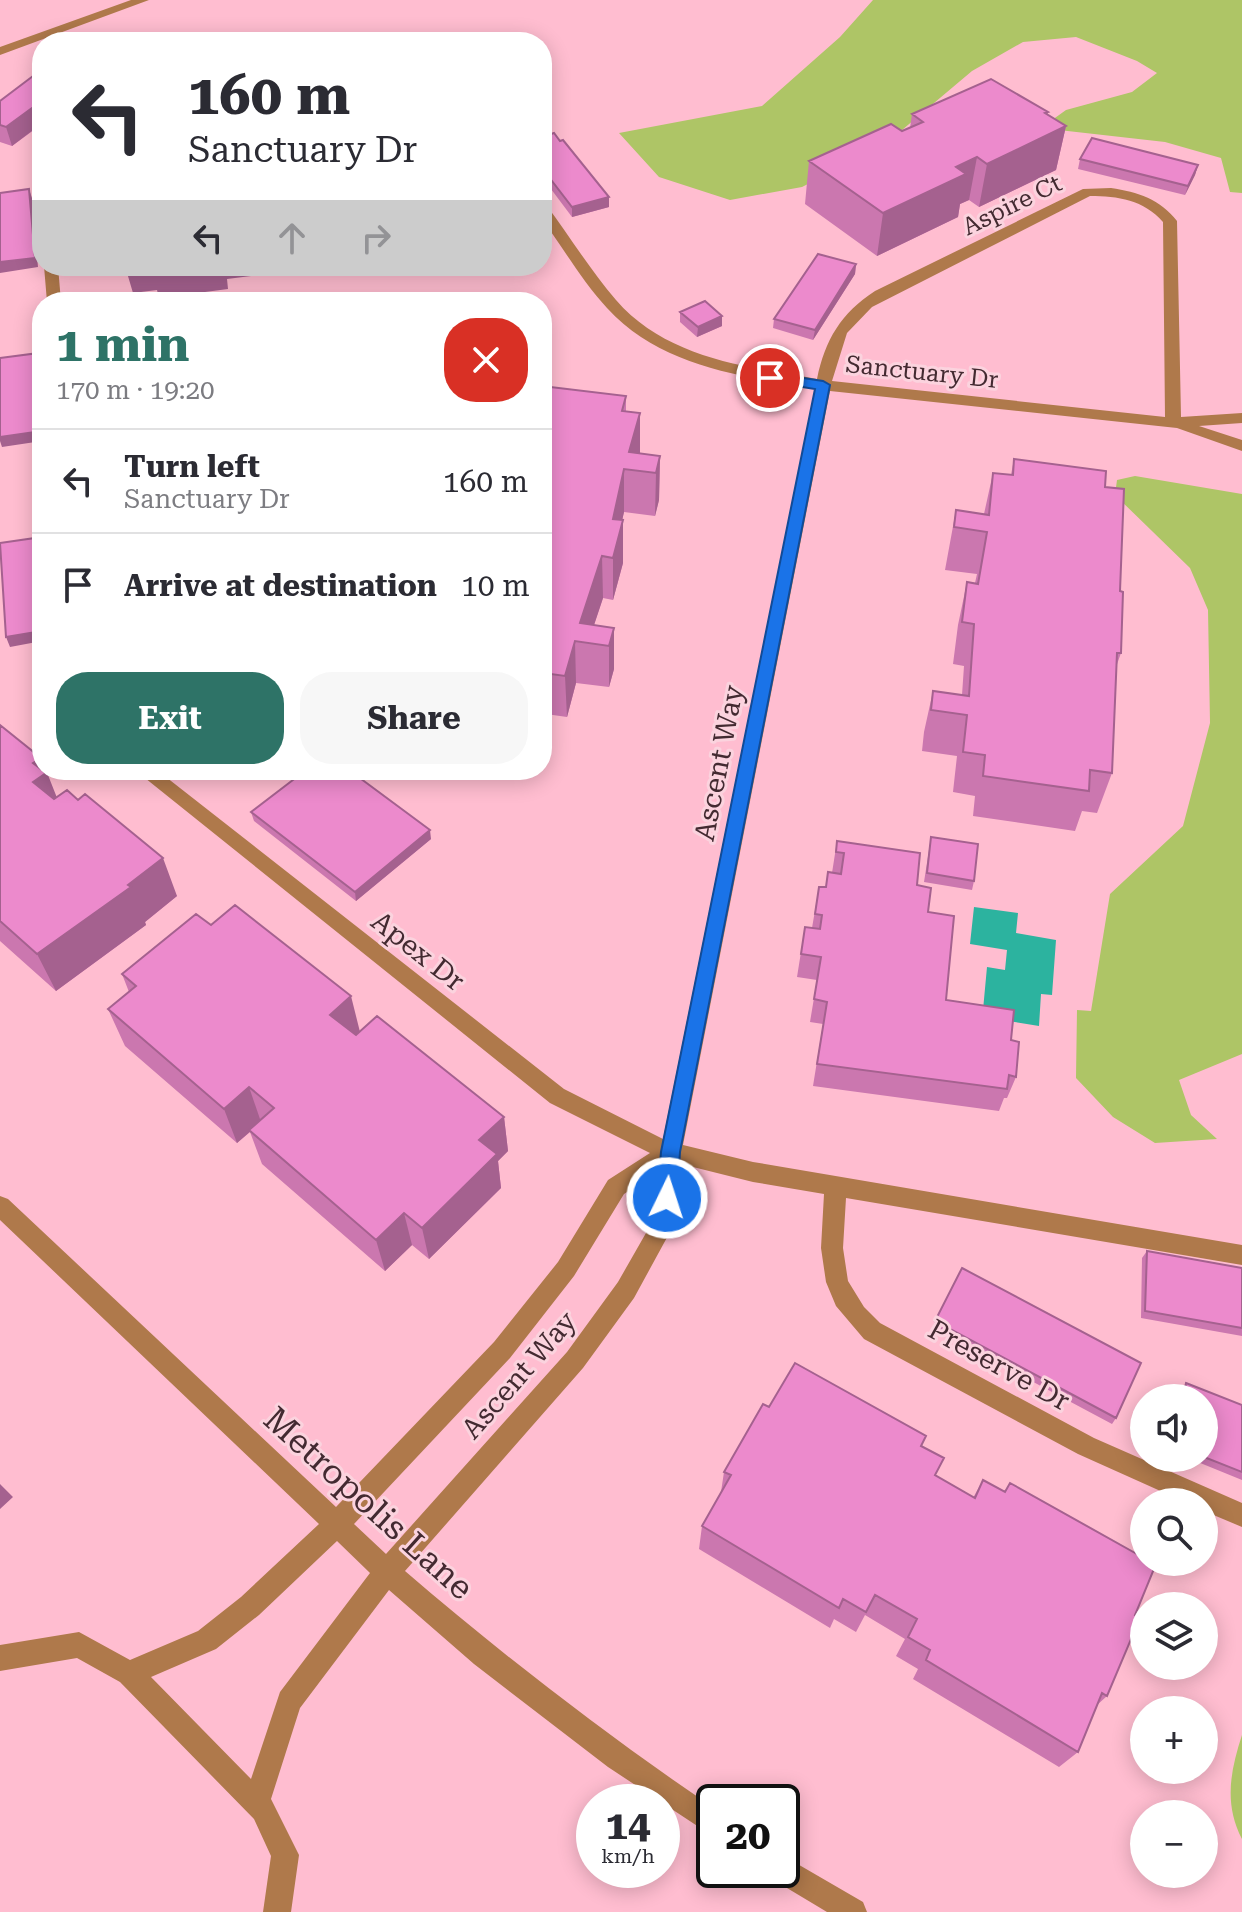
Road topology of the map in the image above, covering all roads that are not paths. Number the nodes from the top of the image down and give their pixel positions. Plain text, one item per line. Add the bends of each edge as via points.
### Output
1 (143, 0) edge
2 (53, 32) edge
3 (32, 40) edge
4 (0, 51) edge
5 (552, 223) edge
6 (823, 385) junction
7 (1242, 418) edge
8 (1173, 423) junction
9 (1242, 446) edge
10 (157, 780) edge
11 (671, 1152) junction
12 (836, 1187) junction
13 (0, 1206) edge
14 (1242, 1255) edge
15 (1242, 1515) edge
16 (336, 1525) junction
17 (387, 1572) junction
18 (0, 1658) edge
19 (129, 1673) junction
20 (257, 1801) junction
21 (696, 1812) edge
22 (800, 1880) edge
23 (277, 1912) edge
24 (853, 1912) edge

1 - 2 street
3 - 4 street
5 - 6 street, Sanctuary Dr via 611,304 649,336 721,368
6 - 8 street, Sanctuary Dr
6 - 8 street, Aspire Ct via 836,336 862,305 1088,192 1108,191 1146,201 1170,221
6 - 11 street, Ascent Way
7 - 8 street, Sanctuary Dr
8 - 9 street, Sanctuary Dr
10 - 11 street, Apex Dr via 557,1096
11 - 12 street
11 - 16 street, Ascent Way via 616,1187 566,1269 502,1350
11 - 17 street, Ascent Way via 665,1221 626,1290 575,1360
12 - 14 street
12 - 15 street, Preserve Dr via 830,1261 834,1279 854,1315 872,1331 1086,1446
13 - 16 street, Metropolis Lane
16 - 17 street, Metropolis Lane
16 - 19 street, Ascent Way via 207,1640
17 - 20 street, Ascent Way via 289,1701
17 - 21 street, Metropolis Lane via 483,1655
18 - 19 street via 79,1645
19 - 20 street
20 - 23 street via 285,1855
22 - 24 street

